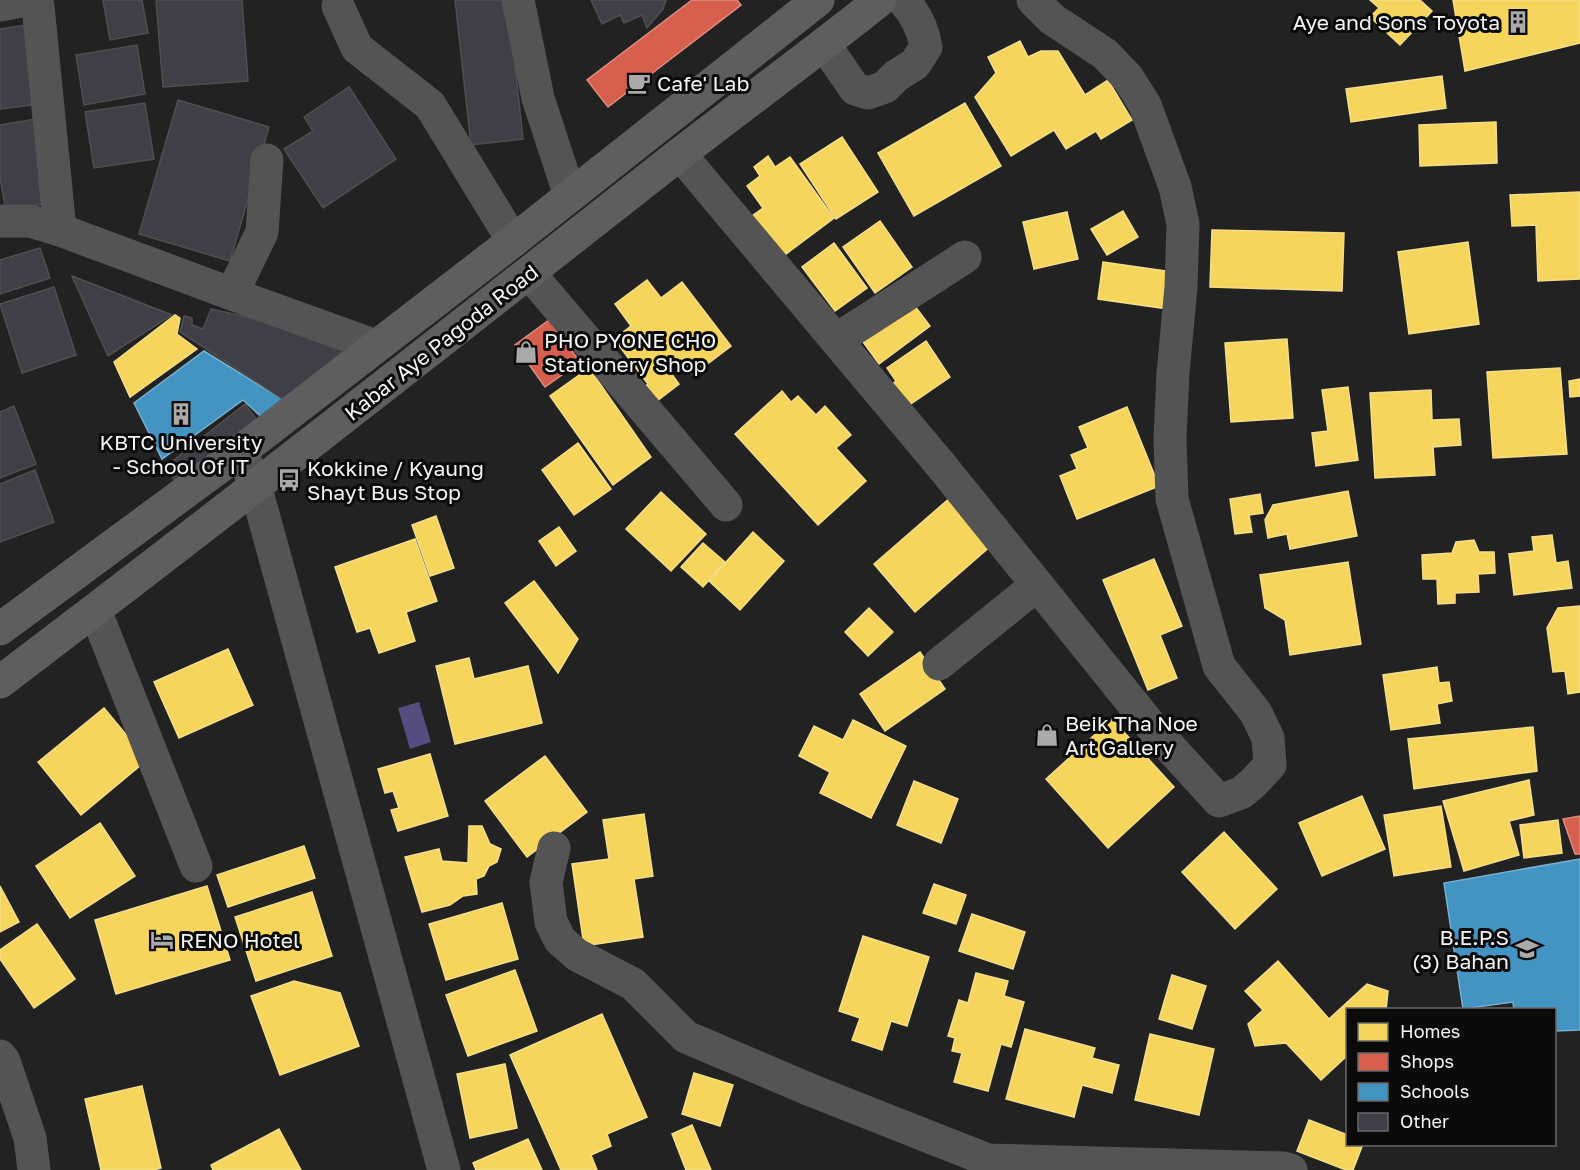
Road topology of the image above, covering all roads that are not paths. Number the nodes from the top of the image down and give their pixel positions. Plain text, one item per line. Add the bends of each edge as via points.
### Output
1 (29, 0) edge
2 (518, 0) edge
3 (880, 0) edge
4 (903, 0) edge
5 (1033, 0) edge
6 (812, 2) edge
7 (0, 4) edge
8 (338, 6) dead end
9 (824, 45) junction
10 (680, 154) junction
11 (267, 160) dead end
12 (570, 196) junction
13 (0, 221) edge
14 (60, 230) junction
15 (513, 241) junction
16 (965, 257) dead end
17 (529, 273) junction
18 (232, 294) junction
19 (836, 340) junction
20 (376, 346) junction
21 (408, 368) junction
22 (241, 451) junction
23 (255, 486) junction
24 (726, 505) dead end
25 (1037, 585) junction
26 (95, 610) junction
27 (0, 629) edge
28 (939, 664) dead end
29 (0, 682) edge
30 (554, 848) dead end
31 (196, 866) dead end
32 (0, 1056) edge
33 (987, 1165) edge
34 (34, 1170) edge
35 (444, 1170) edge
36 (1291, 1170) edge

1 - 7 street
1 - 14 street via 38,6
2 - 12 street via 538,98
3 - 9 main road, Kabar Aye Pagoda Road
4 - 9 street via 924,31 926,47 915,64 885,87 868,93 855,89
5 - 25 street via 1052,19 1105,54 1128,78 1145,105 1175,187 1183,224 1170,438 1172,499 1219,666 1256,713 1268,738 1270,765 1241,793 1219,801 1155,731
6 - 12 main road, Kabar Aye Pagoda Road
8 - 15 street via 357,48 430,105
9 - 10 main road, Kabar Aye Pagoda Road
10 - 17 main road, Kabar Aye Pagoda Road
10 - 19 street
11 - 18 street via 262,232
12 - 15 main road, Kabar Aye Pagoda Road
13 - 14 street via 30,221
14 - 18 street
15 - 20 main road, Kabar Aye Pagoda Road
16 - 19 street
17 - 21 main road, Kabar Aye Pagoda Road
17 - 24 street
18 - 20 street
19 - 25 street
20 - 21 main road
20 - 22 main road, Kabar Aye Pagoda Road
21 - 23 main road, Kabar Aye Pagoda Road
22 - 23 street
22 - 27 main road, Kabar Aye Pagoda Road
23 - 26 main road, Kabar Aye Pagoda Road
23 - 35 street
25 - 28 street
26 - 29 main road, Kabar Aye Pagoda Road
26 - 31 street
30 - 33 street via 546,882 551,922 560,940 577,956 633,984 686,1037
32 - 34 street via 30,1138
33 - 36 street

